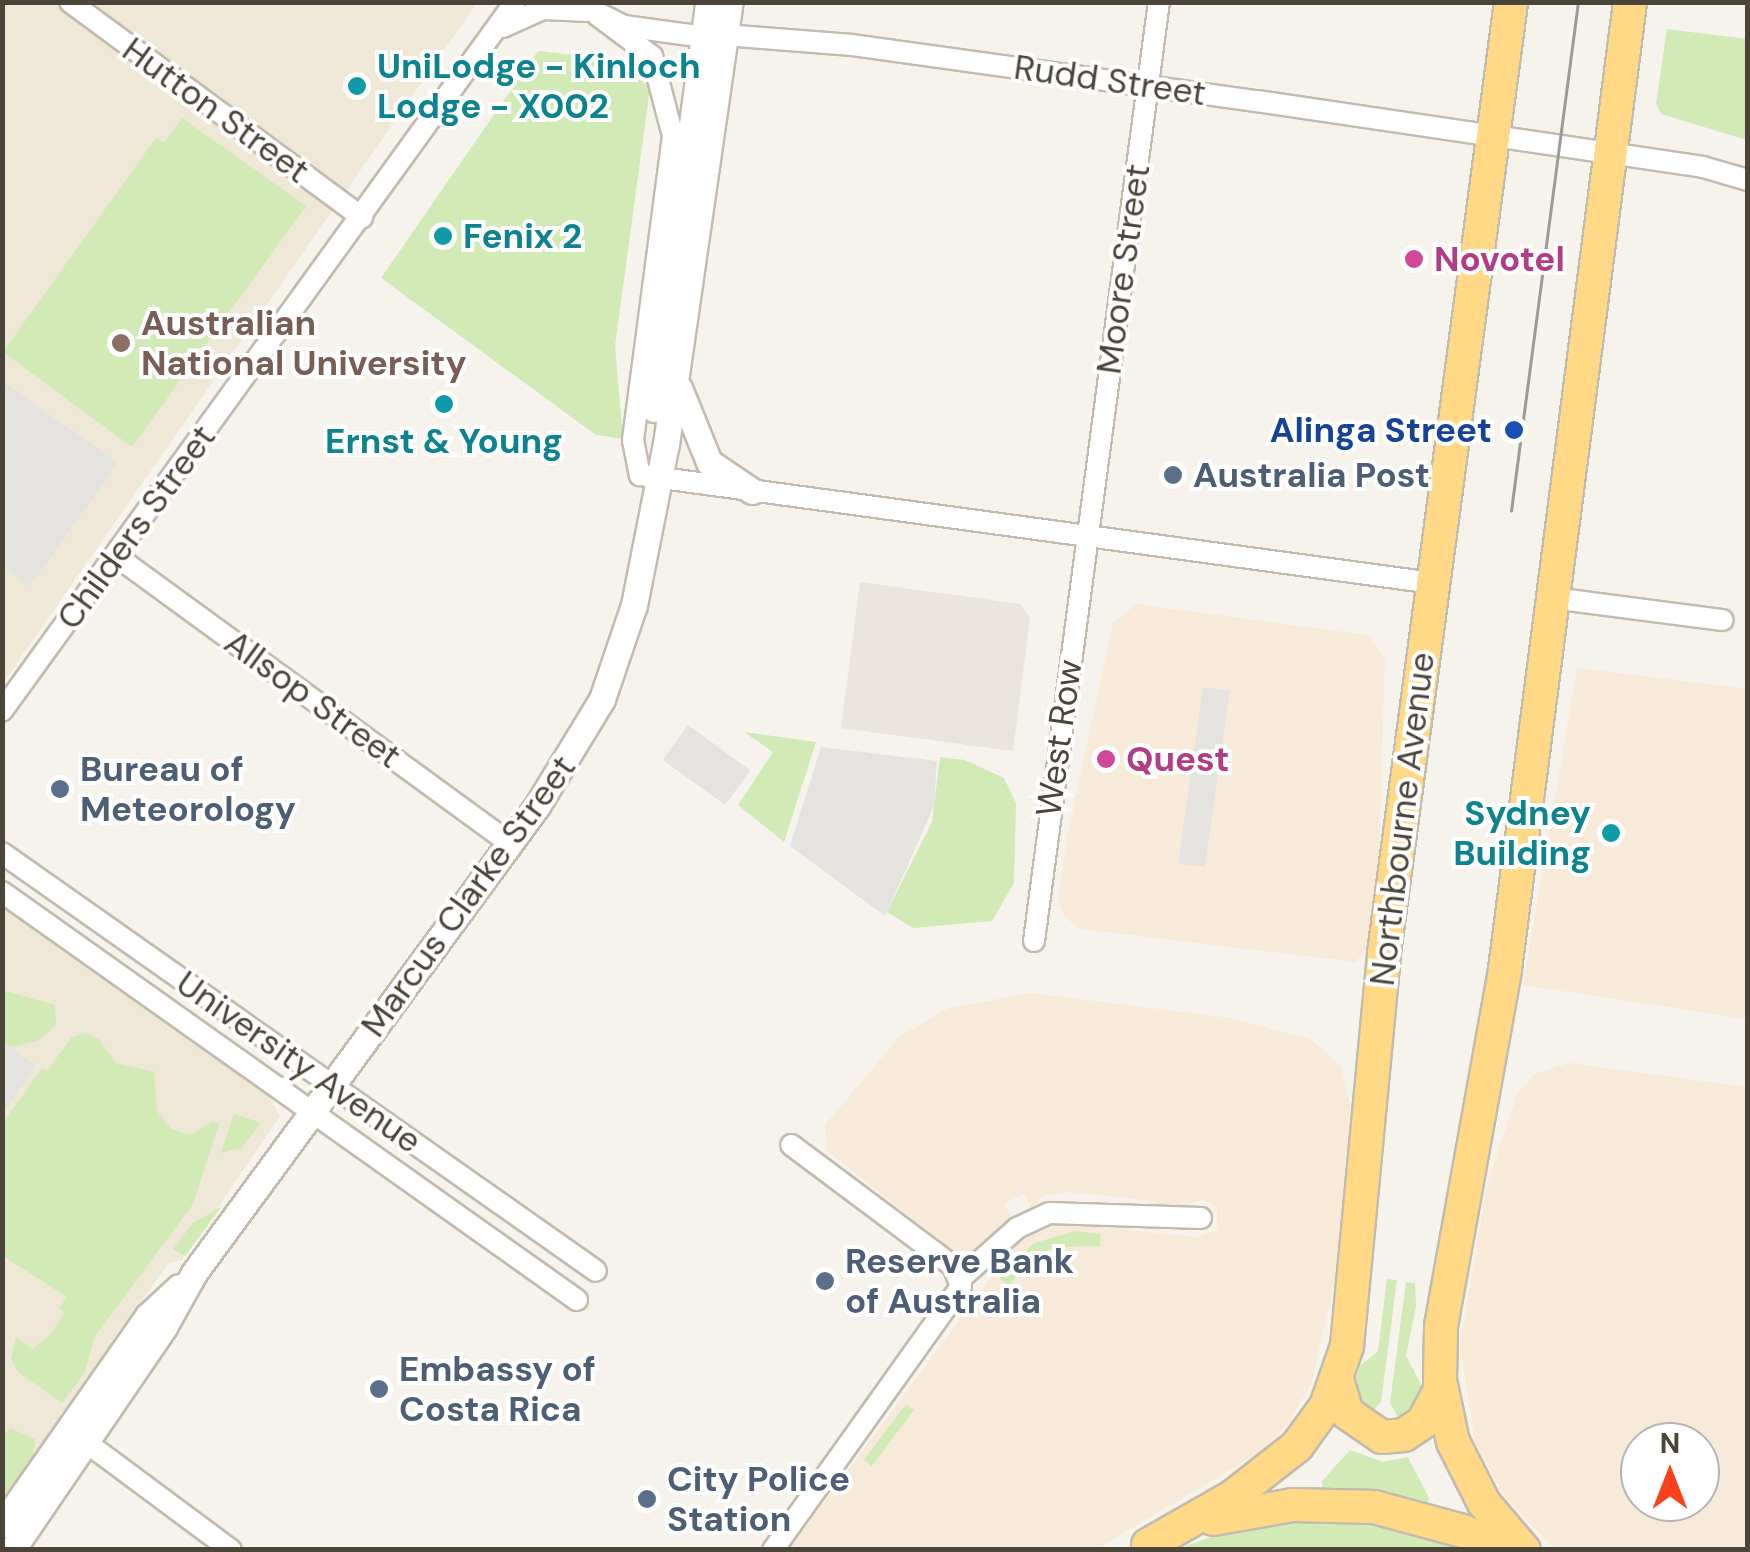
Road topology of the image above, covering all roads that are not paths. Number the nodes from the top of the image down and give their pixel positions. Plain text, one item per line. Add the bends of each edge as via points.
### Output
1 (70, 2) edge
2 (516, 2) edge
3 (708, 2) edge
4 (730, 2) edge
5 (1159, 2) edge
6 (1511, 2) edge
7 (1630, 2) edge
8 (588, 10) edge
9 (714, 36) junction
10 (488, 44) junction
11 (1150, 86) junction
12 (1494, 137) junction
13 (1611, 154) junction
14 (1748, 180) edge
15 (362, 217) junction
16 (678, 362) junction
17 (656, 478) junction
18 (752, 491) junction
19 (1086, 536) junction
20 (116, 556) junction
21 (1433, 583) junction
22 (1552, 598) junction
23 (1723, 620) dead end
24 (2, 711) edge
25 (509, 843) junction
26 (2, 853) edge
27 (2, 892) edge
28 (1034, 941) dead end
29 (335, 1087) junction
30 (315, 1114) junction
31 (791, 1145) dead end
32 (1201, 1218) dead end
33 (596, 1271) dead end
34 (960, 1278) junction
35 (577, 1300) dead end
36 (1337, 1380) junction
37 (1441, 1388) junction
38 (78, 1436) junction
39 (2, 1525) edge
40 (1144, 1547) edge
41 (12, 1550) edge
42 (232, 1550) edge
43 (773, 1550) edge
44 (1504, 1550) edge
45 (1524, 1550) edge

1 - 15 street, Hutton Street
2 - 10 street, Childers Street
3 - 9 street, Marcus Clarke Street
4 - 9 street, Marcus Clarke Street
5 - 11 street, Moore Street
6 - 12 highway, Northbourne Avenue
7 - 13 highway
8 - 9 street, Rudd Street
8 - 10 street, Rudd Street via 530,12
8 - 17 street via 646,49 662,80 673,147 632,440 640,475
9 - 11 street, Rudd Street via 852,44
9 - 16 street, Marcus Clarke Street
9 - 17 street, Marcus Clarke Street via 650,442
10 - 15 street, Childers Street
11 - 12 street, Rudd Street
11 - 19 street, Moore Street
12 - 13 street, Rudd Street
12 - 21 highway, Northbourne Avenue
13 - 14 street, Rudd Street
13 - 22 highway
15 - 20 street, Childers Street
16 - 17 street, Marcus Clarke Street
16 - 18 street via 683,410 709,462
17 - 18 street
17 - 25 street, Marcus Clarke Street via 617,662 586,730
18 - 19 street
19 - 21 street
19 - 28 street, West Row
20 - 24 street, Childers Street
20 - 25 street, Allsop Street
21 - 36 highway, Northbourne Avenue via 1376,1021 1354,1302
22 - 23 street
22 - 37 highway via 1505,970 1442,1326
25 - 29 street, Marcus Clarke Street
26 - 29 street, University Avenue
27 - 30 street, University Avenue
29 - 30 street, Marcus Clarke Street
29 - 33 street, University Avenue
30 - 35 street, University Avenue
30 - 38 street, Marcus Clarke Street via 194,1273 148,1316
31 - 34 street
32 - 34 street via 1049,1213 1017,1228
34 - 43 street via 956,1300
36 - 37 highway via 1347,1413 1382,1437 1404,1436 1423,1422
36 - 40 highway, Northbourne Avenue via 1310,1432 1276,1467
37 - 45 highway via 1466,1474
38 - 39 street, Marcus Clarke Street
38 - 41 street, Marcus Clarke Street
38 - 42 street
40 - 44 highway via 1238,1513 1320,1504 1415,1516

